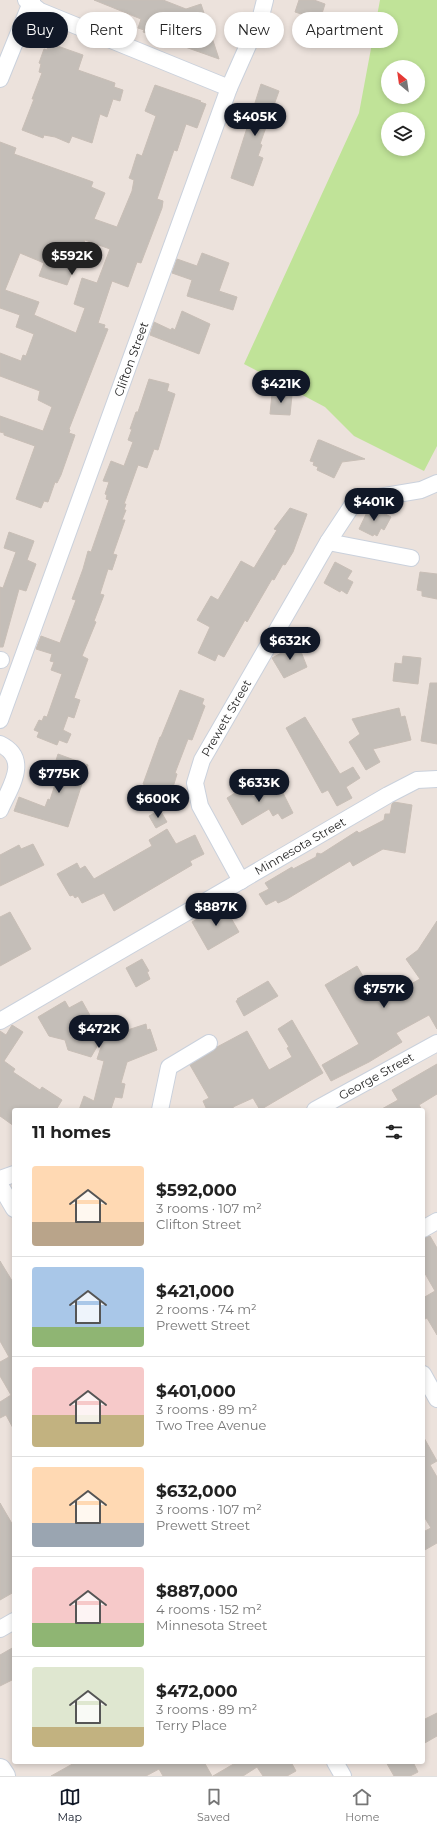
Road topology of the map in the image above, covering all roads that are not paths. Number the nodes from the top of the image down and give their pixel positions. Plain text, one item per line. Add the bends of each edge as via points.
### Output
1 (265, 0) edge
2 (29, 1) edge
3 (0, 79) edge
4 (229, 88) junction
5 (437, 483) edge
6 (328, 542) junction
7 (411, 558) dead end
8 (0, 720) edge
9 (0, 744) edge
10 (437, 779) edge
11 (0, 810) edge
12 (241, 881) junction
13 (0, 1021) edge
14 (209, 1043) dead end
15 (437, 1043) edge
16 (160, 1108) edge
17 (319, 1108) edge
18 (12, 1175) edge
19 (0, 1179) edge
20 (0, 1185) edge
21 (12, 1206) edge
22 (437, 1221) edge
23 (425, 1228) edge
24 (427, 1379) edge
25 (437, 1399) edge
26 (12, 1622) edge
27 (0, 1629) edge
28 (336, 1764) edge
29 (0, 1770) edge
30 (4, 1776) edge
31 (343, 1776) edge

1 - 4 street, Clifton Street via 261,16
2 - 3 street
2 - 4 street via 40,12
4 - 8 street, Clifton Street
5 - 6 street, Prewett Street via 421,490 355,501
6 - 7 street
6 - 12 street, Prewett Street via 202,760 196,783 200,806
9 - 11 street via 9,749 16,759 17,772
10 - 12 street, Minnesota Street via 417,780
12 - 13 street, Minnesota Street
14 - 16 street via 169,1067
15 - 17 street, George Street
18 - 19 street
20 - 21 street
22 - 23 street
24 - 25 street
26 - 27 street
28 - 31 street
29 - 30 street

